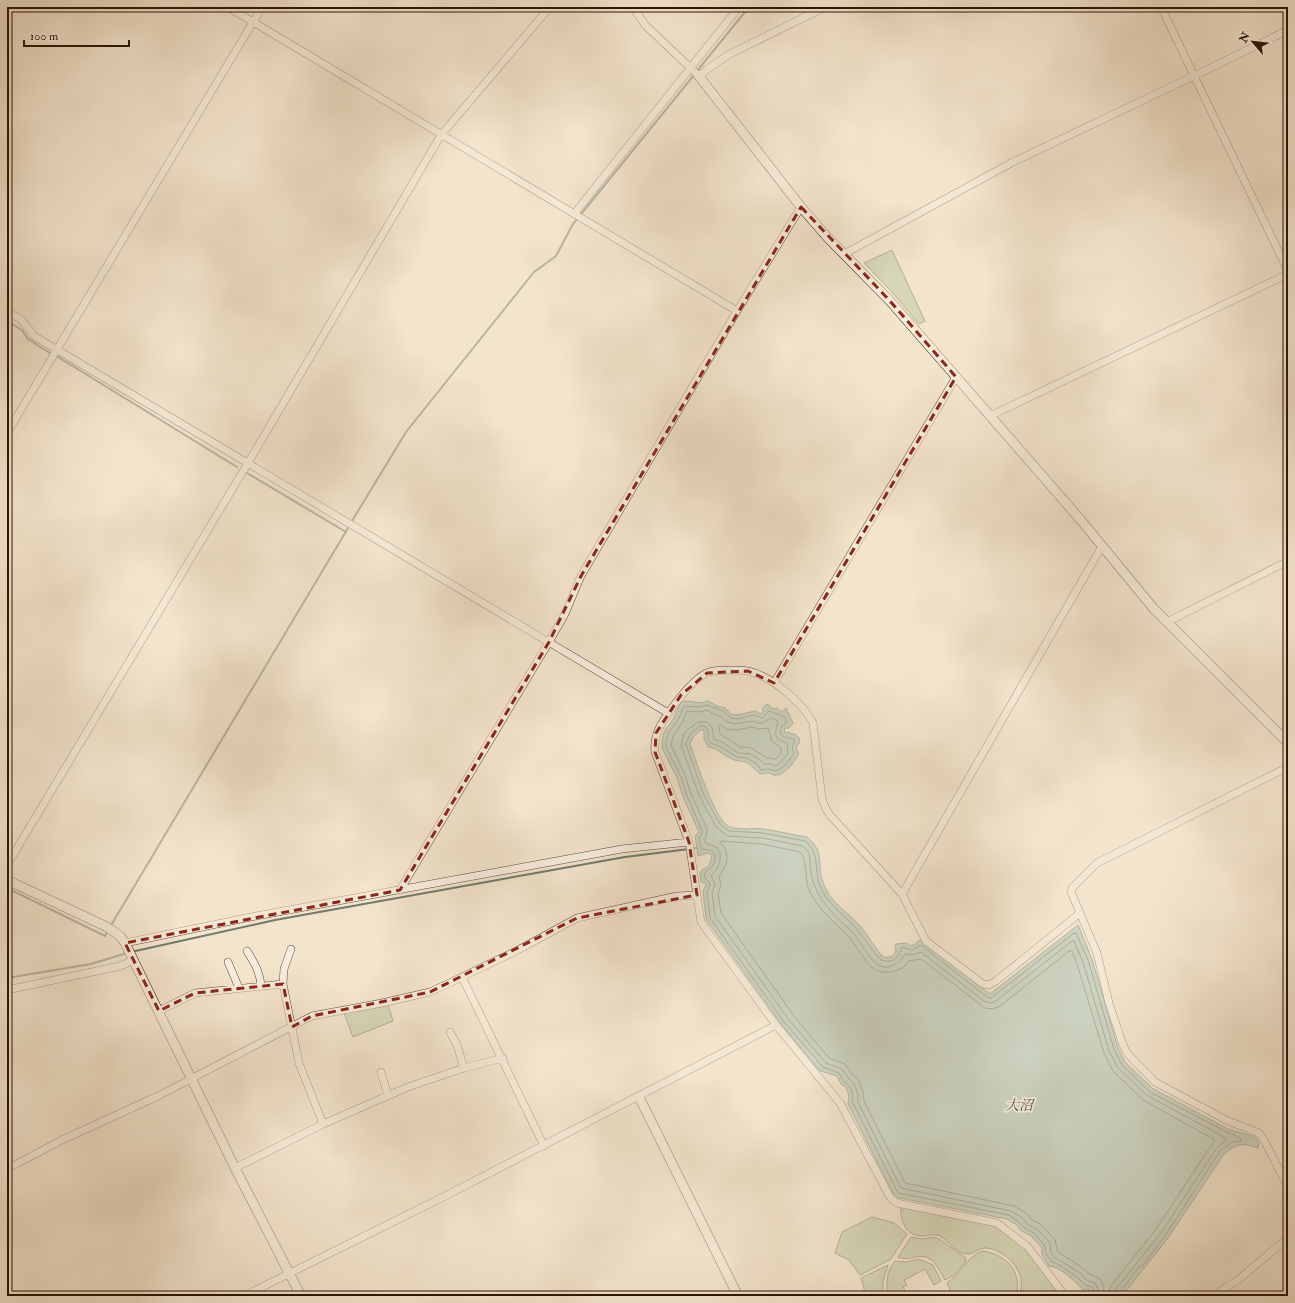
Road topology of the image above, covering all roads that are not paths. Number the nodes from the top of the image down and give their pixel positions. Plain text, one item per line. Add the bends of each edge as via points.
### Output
1 (228, 7) edge
2 (262, 7) edge
3 (550, 7) edge
4 (633, 7) edge
5 (740, 7) edge
6 (825, 7) edge
7 (1161, 7) edge
8 (252, 22) junction
9 (1288, 30) edge
10 (695, 72) junction
11 (1194, 76) junction
12 (441, 135) junction
13 (801, 207) junction
14 (578, 216) junction
15 (844, 254) junction
16 (1288, 273) edge
17 (737, 311) junction
18 (7, 312) edge
19 (57, 349) junction
20 (956, 377) junction
21 (990, 416) junction
22 (7, 433) edge
23 (248, 463) junction
24 (1102, 546) junction
25 (1288, 561) edge
26 (1167, 622) junction
27 (549, 642) junction
28 (774, 683) junction
29 (668, 713) junction
30 (1288, 743) edge
31 (1288, 767) edge
32 (690, 847) junction
33 (7, 865) edge
34 (7, 880) edge
35 (400, 890) junction
36 (697, 894) junction
37 (902, 894) junction
38 (1080, 913) junction
39 (126, 945) junction
40 (291, 949) dead end
41 (247, 951) dead end
42 (133, 958) junction
43 (228, 962) dead end
44 (462, 977) junction
45 (283, 984) junction
46 (262, 986) junction
47 (239, 988) junction
48 (7, 990) edge
49 (159, 1011) junction
50 (776, 1025) junction
51 (292, 1027) junction
52 (450, 1032) dead end
53 (503, 1058) junction
54 (464, 1068) junction
55 (381, 1072) dead end
56 (191, 1078) junction
57 (388, 1096) junction
58 (639, 1097) junction
59 (323, 1124) junction
60 (544, 1146) junction
61 (235, 1168) junction
62 (7, 1169) edge
63 (1288, 1187) edge
64 (1288, 1238) edge
65 (289, 1273) junction
66 (244, 1296) edge
67 (301, 1296) edge
68 (738, 1296) edge
69 (1065, 1296) edge
70 (1213, 1296) edge

1 - 8 street
2 - 8 street
3 - 12 street
4 - 10 street via 645,25
5 - 10 street
6 - 10 street via 728,55 706,70
7 - 11 street
8 - 12 street
8 - 19 street
9 - 11 street
10 - 13 street
10 - 14 street via 662,106
11 - 15 street via 1013,162
11 - 16 street
12 - 14 street
12 - 23 street
13 - 15 street
13 - 17 street
14 - 17 street
15 - 20 street via 890,301
16 - 21 street
17 - 27 street via 581,576 565,614
18 - 19 street via 21,319 34,336
19 - 22 street
19 - 23 street
20 - 21 street
20 - 28 street
21 - 24 street
23 - 27 street
23 - 33 street
24 - 26 street
24 - 37 street
25 - 26 street
26 - 30 street
27 - 29 street
27 - 35 street
28 - 29 street via 748,671 717,670 707,673 681,695
28 - 37 street via 800,706 813,723 825,807
29 - 32 street via 656,733 655,752
31 - 38 street via 1097,863 1072,888 1071,892
32 - 35 street via 622,849
32 - 36 street
34 - 39 street via 110,928
35 - 39 street via 256,916
36 - 44 street via 577,918
36 - 50 street via 701,922
37 - 38 street via 926,940 983,984 989,985
38 - 63 street via 1097,953 1109,1003 1127,1053 1155,1082 1226,1120 1259,1133
39 - 42 street
40 - 45 street via 284,969
41 - 46 street via 257,968
42 - 48 street via 120,966
42 - 49 street
43 - 47 street
44 - 51 street via 430,992 312,1016
44 - 53 street
45 - 46 street
45 - 51 street
46 - 47 street
47 - 49 street via 195,993
49 - 56 street
50 - 58 street
50 - 69 street via 840,1103 892,1200 997,1223 1028,1247
51 - 56 street
51 - 59 street via 299,1064
52 - 54 street via 457,1044
53 - 54 street
53 - 60 street
54 - 57 street
55 - 57 street
56 - 61 street
56 - 62 street
57 - 59 street
58 - 60 street
58 - 68 street
59 - 61 street
60 - 65 street
61 - 65 street
64 - 70 street via 1238,1280
65 - 66 street
65 - 67 street

